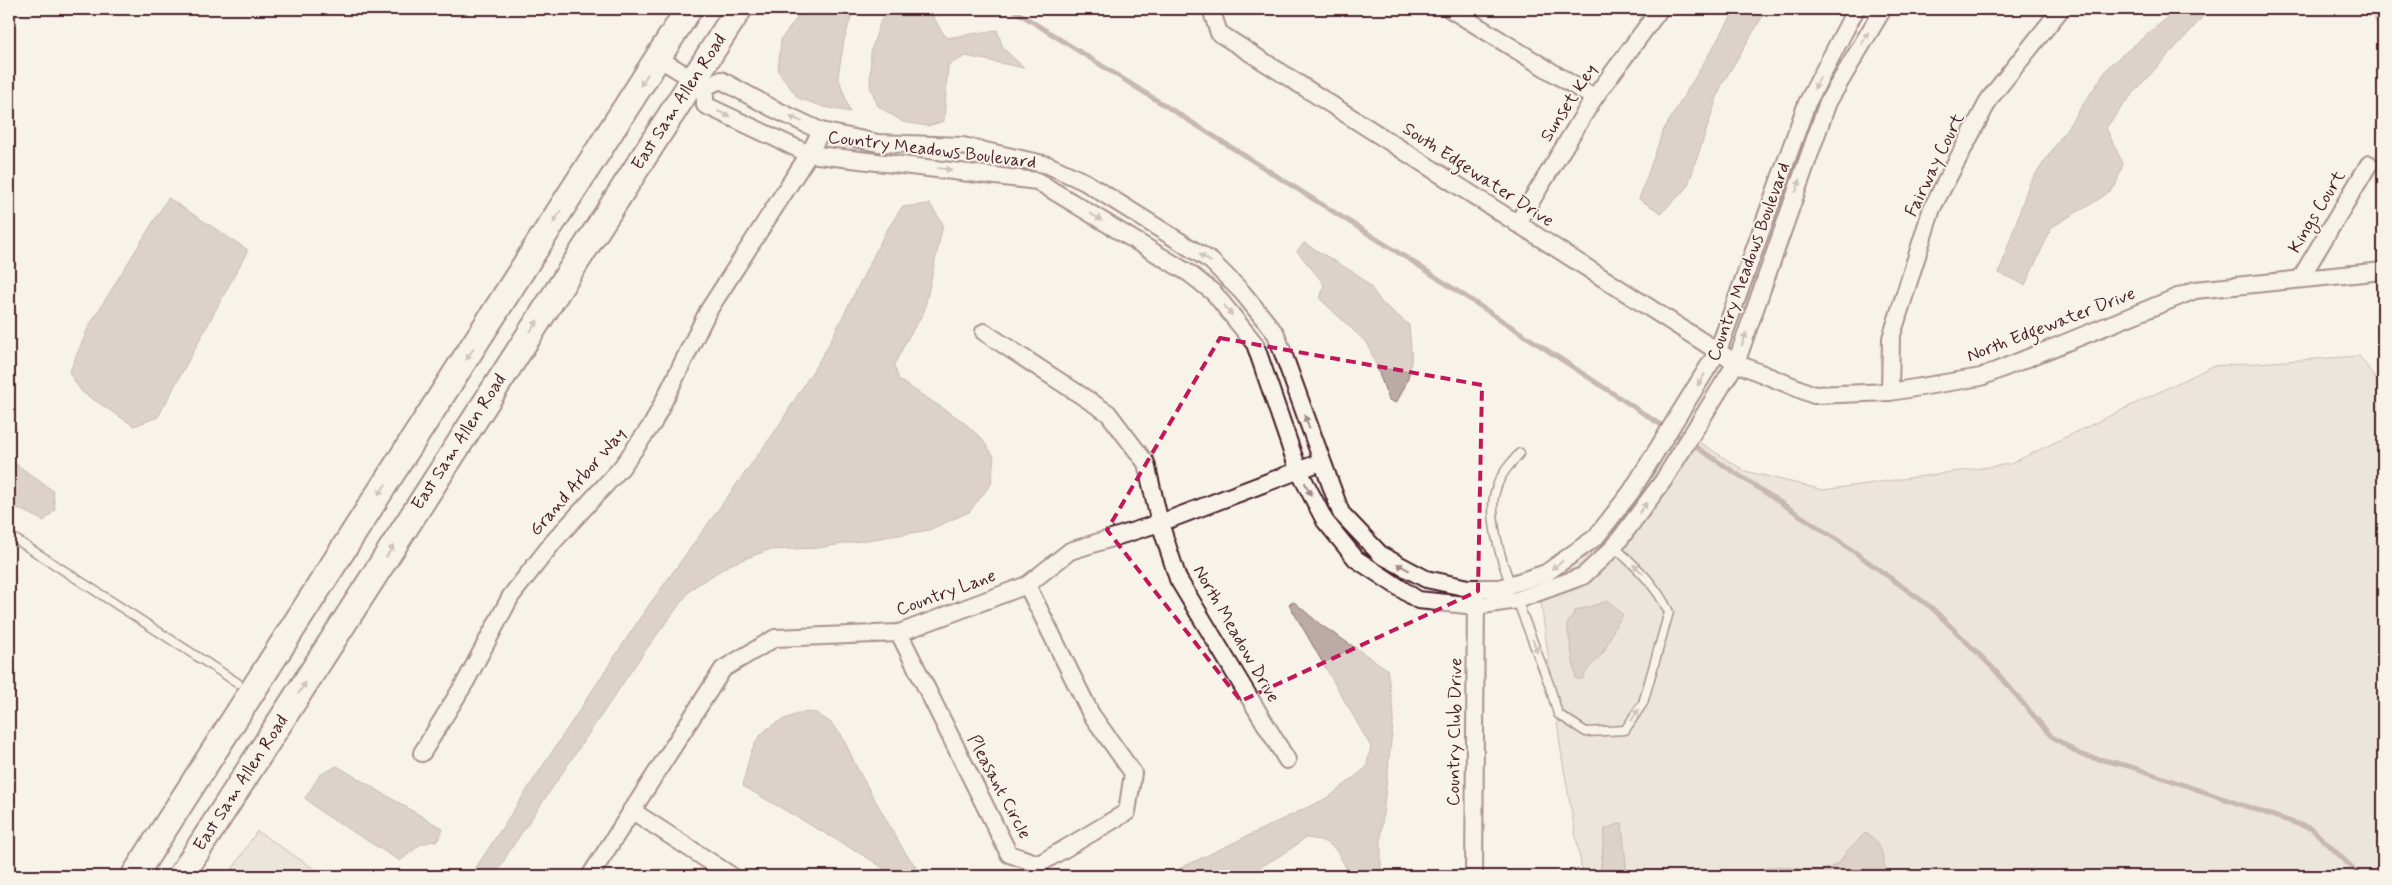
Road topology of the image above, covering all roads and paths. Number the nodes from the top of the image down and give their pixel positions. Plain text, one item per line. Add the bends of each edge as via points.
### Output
1 (689, 9) edge
2 (739, 9) edge
3 (1211, 9) edge
4 (1450, 9) edge
5 (1660, 9) edge
6 (1856, 9) edge
7 (1883, 9) edge
8 (2062, 9) edge
9 (658, 58) junction
10 (699, 83) junction
11 (1594, 98) junction
12 (772, 108) junction
13 (760, 131) junction
14 (821, 131) junction
15 (878, 143) junction
16 (914, 144) junction
17 (809, 154) junction
18 (876, 161) junction
19 (2368, 164) dead end
20 (913, 165) junction
21 (1147, 222) junction
22 (1517, 224) junction
23 (1134, 241) junction
24 (2383, 271) edge
25 (2300, 279) junction
26 (984, 332) dead end
27 (1718, 351) junction
28 (1736, 363) junction
29 (1890, 392) junction
30 (1520, 453) dead end
31 (1321, 462) junction
32 (1298, 469) junction
33 (1644, 472) junction
34 (1663, 481) junction
35 (1160, 523) junction
36 (9, 535) edge
37 (1596, 537) junction
38 (1614, 547) junction
39 (1027, 585) junction
40 (1511, 585) junction
41 (1475, 588) junction
42 (1517, 600) junction
43 (1476, 606) junction
44 (898, 633) junction
45 (238, 683) dead end
46 (422, 753) dead end
47 (1287, 760) dead end
48 (631, 810) junction
49 (134, 876) edge
50 (181, 876) edge
51 (590, 876) edge
52 (732, 876) edge
53 (1474, 876) edge

1 - 9 main road
2 - 10 main road, East Sam Allen Road
3 - 22 street, South Edgewater Drive via 1219,33
4 - 11 street
5 - 11 street, Sunset Key
6 -> 27 street, Country Meadows Boulevard via 1807,103
28 -> 7 street, Country Meadows Boulevard via 1828,102
8 - 29 street, Fairway Court via 1990,98 1932,208 1891,338
9 - 10 street
9 -> 49 main road
10 - 12 street, Country Meadows Boulevard via 721,80
10 -> 13 street, Country Meadows Boulevard via 705,105
50 -> 10 main road, East Sam Allen Road
11 - 22 street, Sunset Key
12 - 13 street
14 -> 12 street, Country Meadows Boulevard
13 - 17 street, Country Meadows Boulevard
14 - 15 street, Country Meadows Boulevard
14 - 17 street, Grand Arbor Way
15 - 16 street, Country Meadows Boulevard
15 - 18 street
16 - 20 street
16 - 21 street, Country Meadows Boulevard via 963,146 1048,165 1085,182
17 - 18 street, Country Meadows Boulevard
17 - 46 street, Grand Arbor Way via 708,311 653,424 621,468 554,540 511,596 450,711
18 - 20 street, Country Meadows Boulevard
19 - 25 street, Kings Court
20 -> 23 street, Country Meadows Boulevard via 1037,181
21 - 23 street
31 -> 21 street, Country Meadows Boulevard via 1276,334 1242,292 1211,261
22 - 27 street, South Edgewater Drive
23 -> 32 street, Country Meadows Boulevard via 1214,292 1255,344
24 - 25 street, North Edgewater Drive
25 - 29 street, North Edgewater Drive via 2195,290 1981,377
26 - 35 street, North Meadow Drive via 1108,412 1146,463
27 - 28 street, South Edgewater Drive
27 -> 33 street, Country Meadows Boulevard
28 - 29 street, North Edgewater Drive via 1814,395
28 - 34 street, Country Meadows Boulevard
30 - 40 lane via 1503,473 1495,490 1494,512 1502,564
31 - 32 street, Country Lane
41 -> 31 street, Country Meadows Boulevard via 1426,579 1381,555 1341,513
32 - 35 street, Country Lane
32 -> 43 street, Country Meadows Boulevard via 1325,521 1356,559 1418,600
33 - 34 street
33 - 37 street, Country Meadows Boulevard
38 -> 34 street, Country Meadows Boulevard
35 - 39 street, Country Lane via 1070,551
35 - 47 street, North Meadow Drive via 1178,579
36 - 45 lane
37 - 38 street
37 -> 40 street, Country Meadows Boulevard via 1546,573
38 - 42 street, Country Meadows Boulevard via 1583,576
42 -> 38 lane via 1558,714 1586,732 1625,730 1643,702 1669,612 1660,593 1644,574
39 - 44 street, Country Lane
39 - 44 street, Pleasant Circle via 1091,714 1133,773 1128,812 1039,864 1009,854
40 - 41 street, Country Meadows Boulevard
40 - 42 street
41 - 43 street, Country Club Drive
42 - 43 street, Country Meadows Boulevard
43 - 53 street, Country Club Drive
44 - 48 street, Country Lane via 775,638 723,669
48 - 51 street, Country Lane
48 - 52 street

